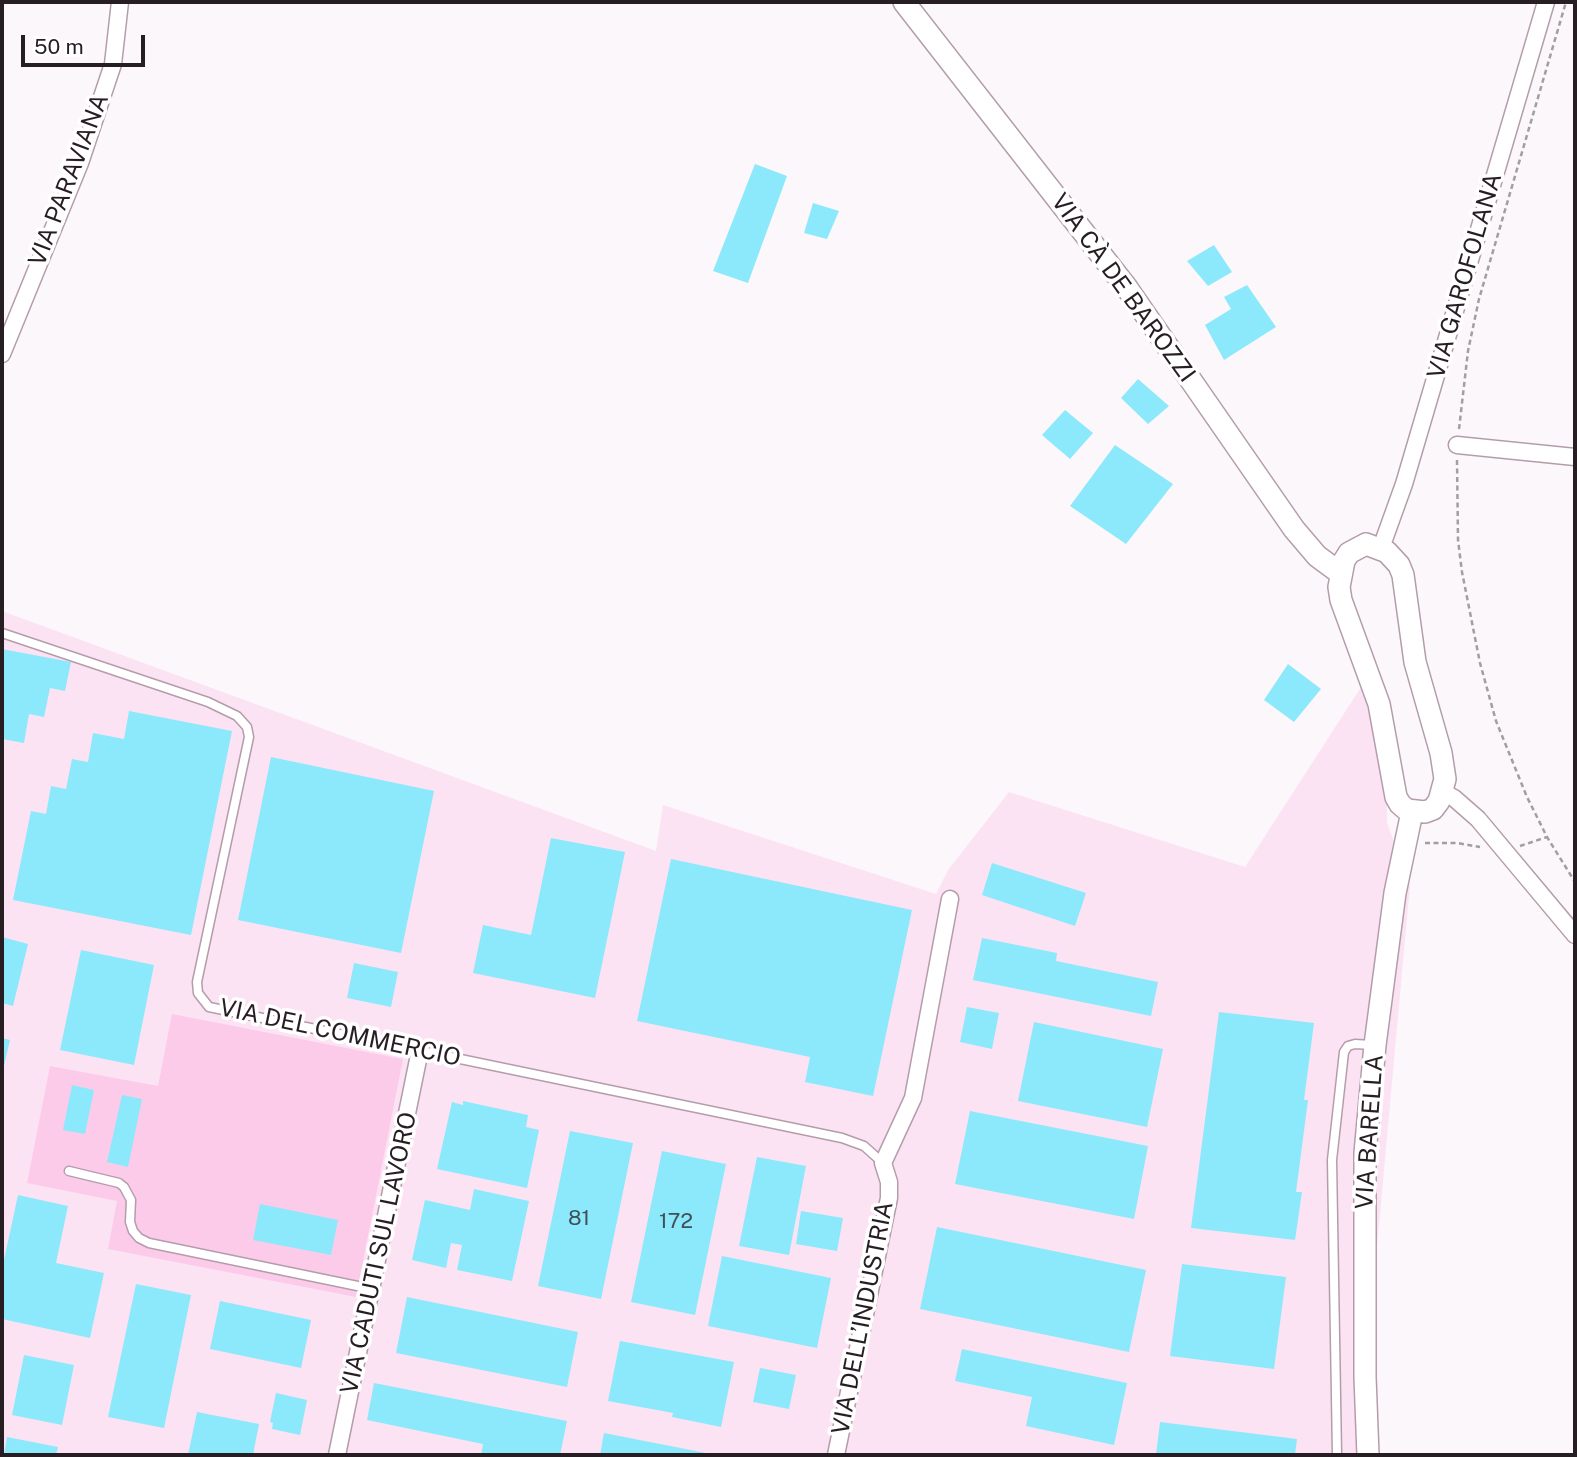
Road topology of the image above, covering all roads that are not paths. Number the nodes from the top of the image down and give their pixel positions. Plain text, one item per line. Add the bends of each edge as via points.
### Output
1 (120, 2) edge
2 (904, 2) edge
3 (1546, 2) edge
4 (2, 354) edge
5 (1457, 445) dead end
6 (1575, 457) edge
7 (1381, 548) junction
8 (1340, 573) junction
9 (2, 633) edge
10 (1443, 792) junction
11 (1412, 812) junction
12 (950, 899) dead end
13 (1575, 935) edge
14 (1375, 1045) junction
15 (420, 1050) junction
16 (883, 1163) junction
17 (69, 1171) dead end
18 (372, 1289) junction
19 (337, 1455) edge
20 (836, 1455) edge
21 (1337, 1455) edge
22 (1368, 1455) edge

1 - 4 street, VIA PARAVIANA via 113,64 80,163
2 - 8 street, VIA CÀ DE BAROZZI via 1127,288 1294,529 1317,556
3 - 7 street, VIA GAROFOLANA
5 - 6 street
7 - 8 street via 1356,547
7 - 10 street via 1403,575 1415,662 1441,753
8 - 11 street via 1341,600 1382,716 1396,797
9 - 15 lane, VIA DEL COMMERCIO via 208,702 237,716 247,727 249,737 197,982 209,1007
10 - 11 street via 1433,809
10 - 13 street via 1478,819
11 - 14 street, VIA BARELLA via 1395,893
12 - 16 street via 913,1098
14 - 21 lane via 1355,1044 1344,1052 1332,1160
14 - 22 street, VIA BARELLA via 1363,1177
15 - 16 lane, VIA DEL COMMERCIO via 842,1138 864,1146
15 - 18 street, VIA CADUTI SUL LAVORO
16 - 20 street, VIA DELL’INDUSTRIA via 889,1198
17 - 18 lane via 124,1187 131,1200 133,1230 149,1243
18 - 19 street, VIA CADUTI SUL LAVORO

